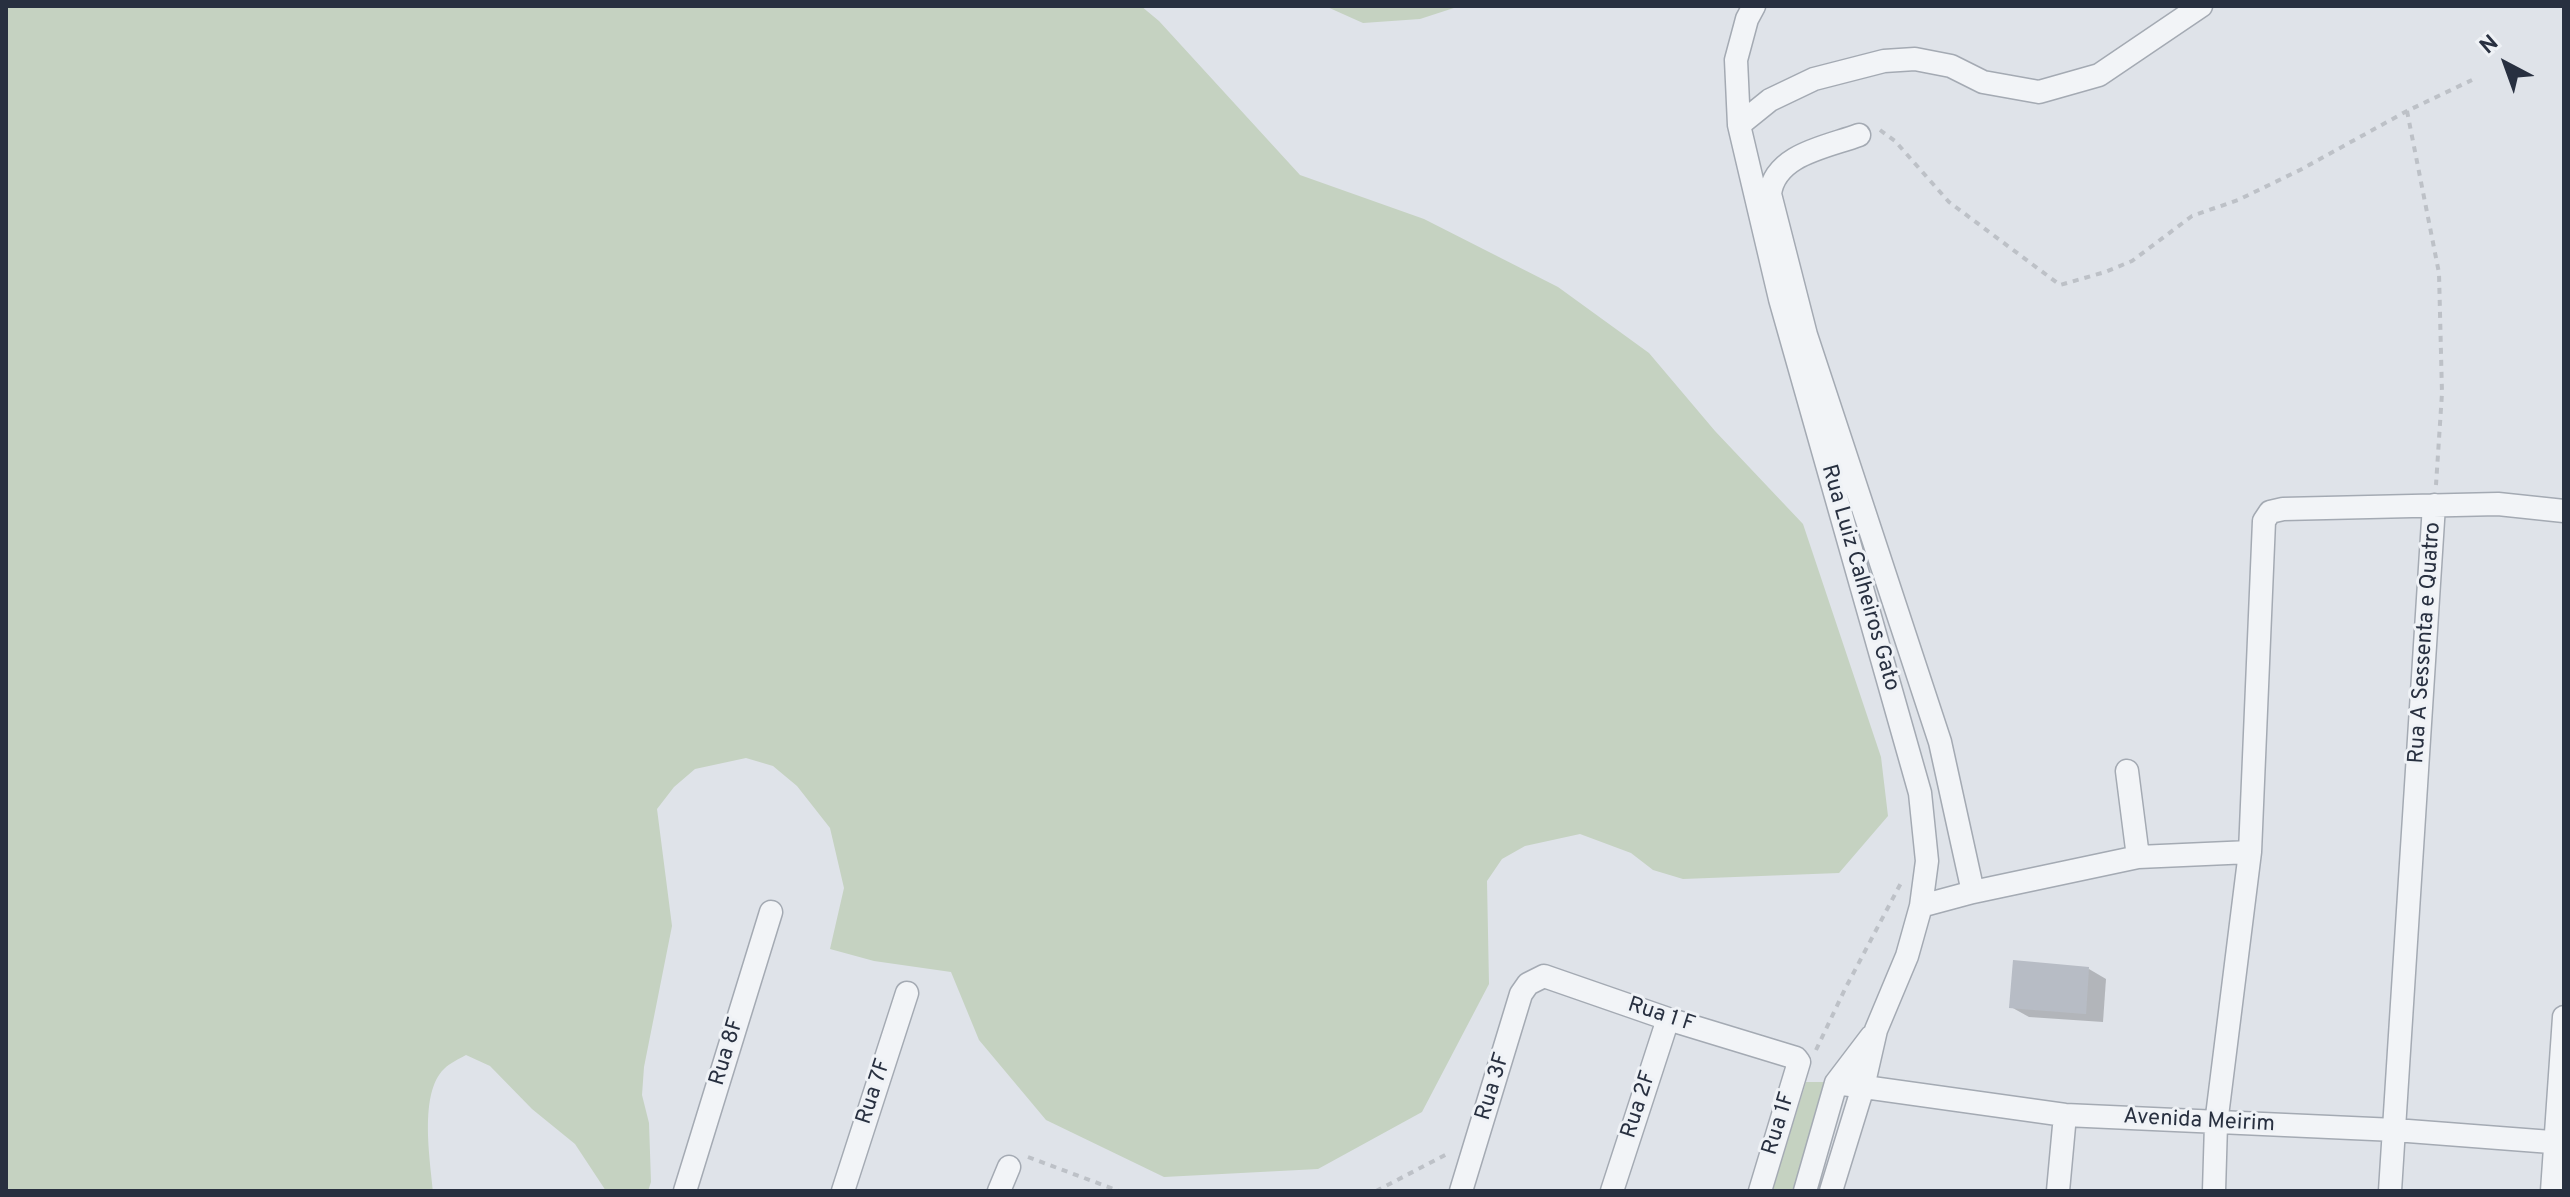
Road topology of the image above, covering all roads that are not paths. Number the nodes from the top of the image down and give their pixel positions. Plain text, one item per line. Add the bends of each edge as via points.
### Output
1 (1754, 6) edge
2 (2201, 6) edge
3 (1739, 125) junction
4 (1859, 135) road end
5 (2434, 505) junction
6 (2564, 511) edge
7 (2127, 771) dead end
8 (2250, 852) junction
9 (2138, 857) junction
10 (1973, 892) junction
11 (1922, 896) junction
12 (771, 912) dead end
13 (1528, 984) joint
14 (907, 993) dead end
15 (2564, 1017) edge
16 (1668, 1019) junction
17 (1876, 1030) junction
18 (1804, 1059) joint
19 (1836, 1083) junction
20 (1863, 1087) junction
21 (2065, 1115) junction
22 (2216, 1124) junction
23 (2395, 1130) junction
24 (2559, 1143) edge
25 (1009, 1167) road end
26 (685, 1191) edge
27 (843, 1191) edge
28 (999, 1191) edge
29 (1461, 1191) edge
30 (1612, 1191) edge
31 (1760, 1191) edge
32 (1805, 1191) edge
33 (1831, 1191) edge
34 (2058, 1191) edge
35 (2214, 1191) edge
36 (2390, 1191) edge
37 (2552, 1191) edge

1 - 3 street, Rua Luiz Calheiros Gato via 1736,60
2 - 3 street via 2099,75 2039,92 1983,82 1951,66 1915,59 1884,61 1814,79 1770,100
3 - 11 street, Rua Luiz Calheiros Gato via 1780,299 1920,793 1927,861
4 - 10 street via 1789,161 1772,181 1770,194 1806,335 1940,742
5 - 6 street
5 - 8 street, Rua A Sessenta e Quatro via 2283,509 2270,512 2264,521
5 - 23 street, Rua A Sessenta e Quatro
7 - 9 street
8 - 9 street
8 - 22 street, Rua A Sessenta e Quatro
9 - 10 street
10 - 11 street
11 - 17 street, Rua Luiz Calheiros Gato via 1907,956
12 - 26 street, Rua 8F
13 - 16 street, Rua 1 F via 1544,976
13 - 29 street, Rua 3F
14 - 27 street, Rua 7F
15 - 24 street
16 - 18 street, Rua 1 F
16 - 30 street, Rua 2F
17 - 19 street, Rua Luiz Calheiros Gato
17 - 20 street, Rua Luiz Calheiros Gato
18 - 31 street, Rua 1F
19 - 20 street, Avenida Meirim
19 - 32 street
20 - 21 street, Avenida Meirim
20 - 33 street, Rua Luiz Calheiros Gato
21 - 22 street, Avenida Meirim
21 - 34 street
22 - 23 street, Avenida Meirim
22 - 35 street, Rua A Sessenta e Quatro
23 - 24 street, Avenida Meirim
23 - 36 street, Rua A Sessenta e Quatro
24 - 37 street
25 - 28 street

